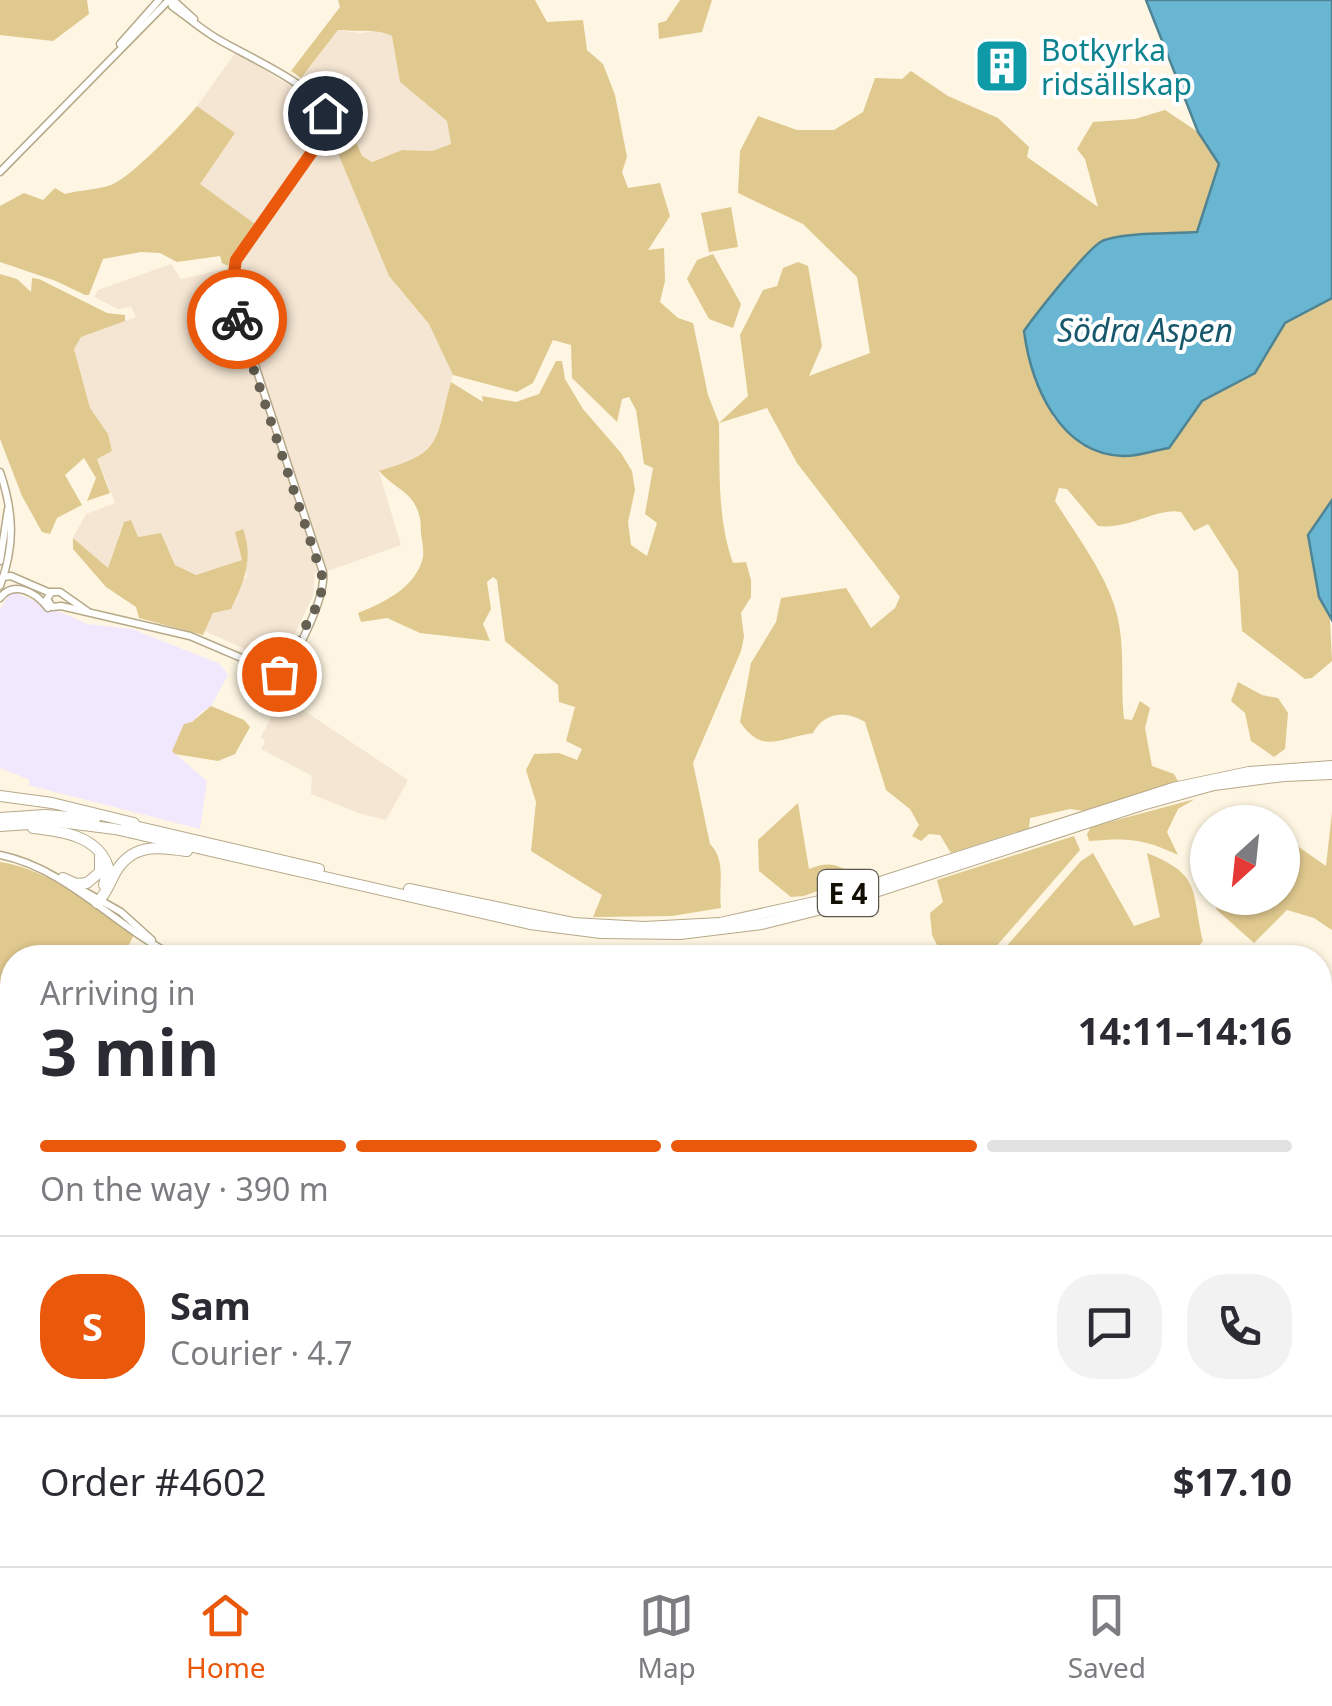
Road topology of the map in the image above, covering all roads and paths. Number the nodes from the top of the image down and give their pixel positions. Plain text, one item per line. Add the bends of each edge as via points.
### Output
1 (160, 0) edge
2 (171, 0) edge
3 (0, 170) edge
4 (0, 472) edge
5 (8, 503) junction
6 (0, 560) edge
7 (2, 576) edge
8 (19, 586) junction
9 (0, 593) edge
10 (49, 596) junction
11 (64, 597) junction
12 (60, 606) junction
13 (48, 610) dead end
14 (91, 614) junction
15 (1332, 770) edge
16 (4, 797) edge
17 (1, 823) edge
18 (159, 831) junction
19 (95, 847) junction
20 (0, 852) edge
21 (244, 855) junction
22 (63, 878) junction
23 (99, 901) junction
24 (157, 945) edge

1 - 3 street
2 - 3 street
2 - 14 street via 292,82 325,113 319,142 236,260 231,292 324,590 279,674 190,636
4 - 5 street
5 - 6 street
5 - 7 street via 12,550
7 - 8 street
7 - 9 street
7 - 10 street
8 - 9 street
8 - 10 street
9 - 13 street via 15,588
10 - 11 street via 58,591
10 - 12 street via 52,607
11 - 12 street
11 - 14 street
12 - 14 street
15 - 21 highway, E 4 via 1249,772 1172,788 796,908 680,927 531,917
16 - 18 highway
17 - 18 highway, E 4 via 74,816
17 - 19 highway via 53,830
17 - 21 highway, E 4 via 88,825
18 - 21 highway, E 4
19 - 22 highway via 97,877 82,884
19 - 23 highway via 108,867
20 - 22 street
20 - 23 street
21 - 23 highway via 136,851
22 - 23 street
23 - 24 street

